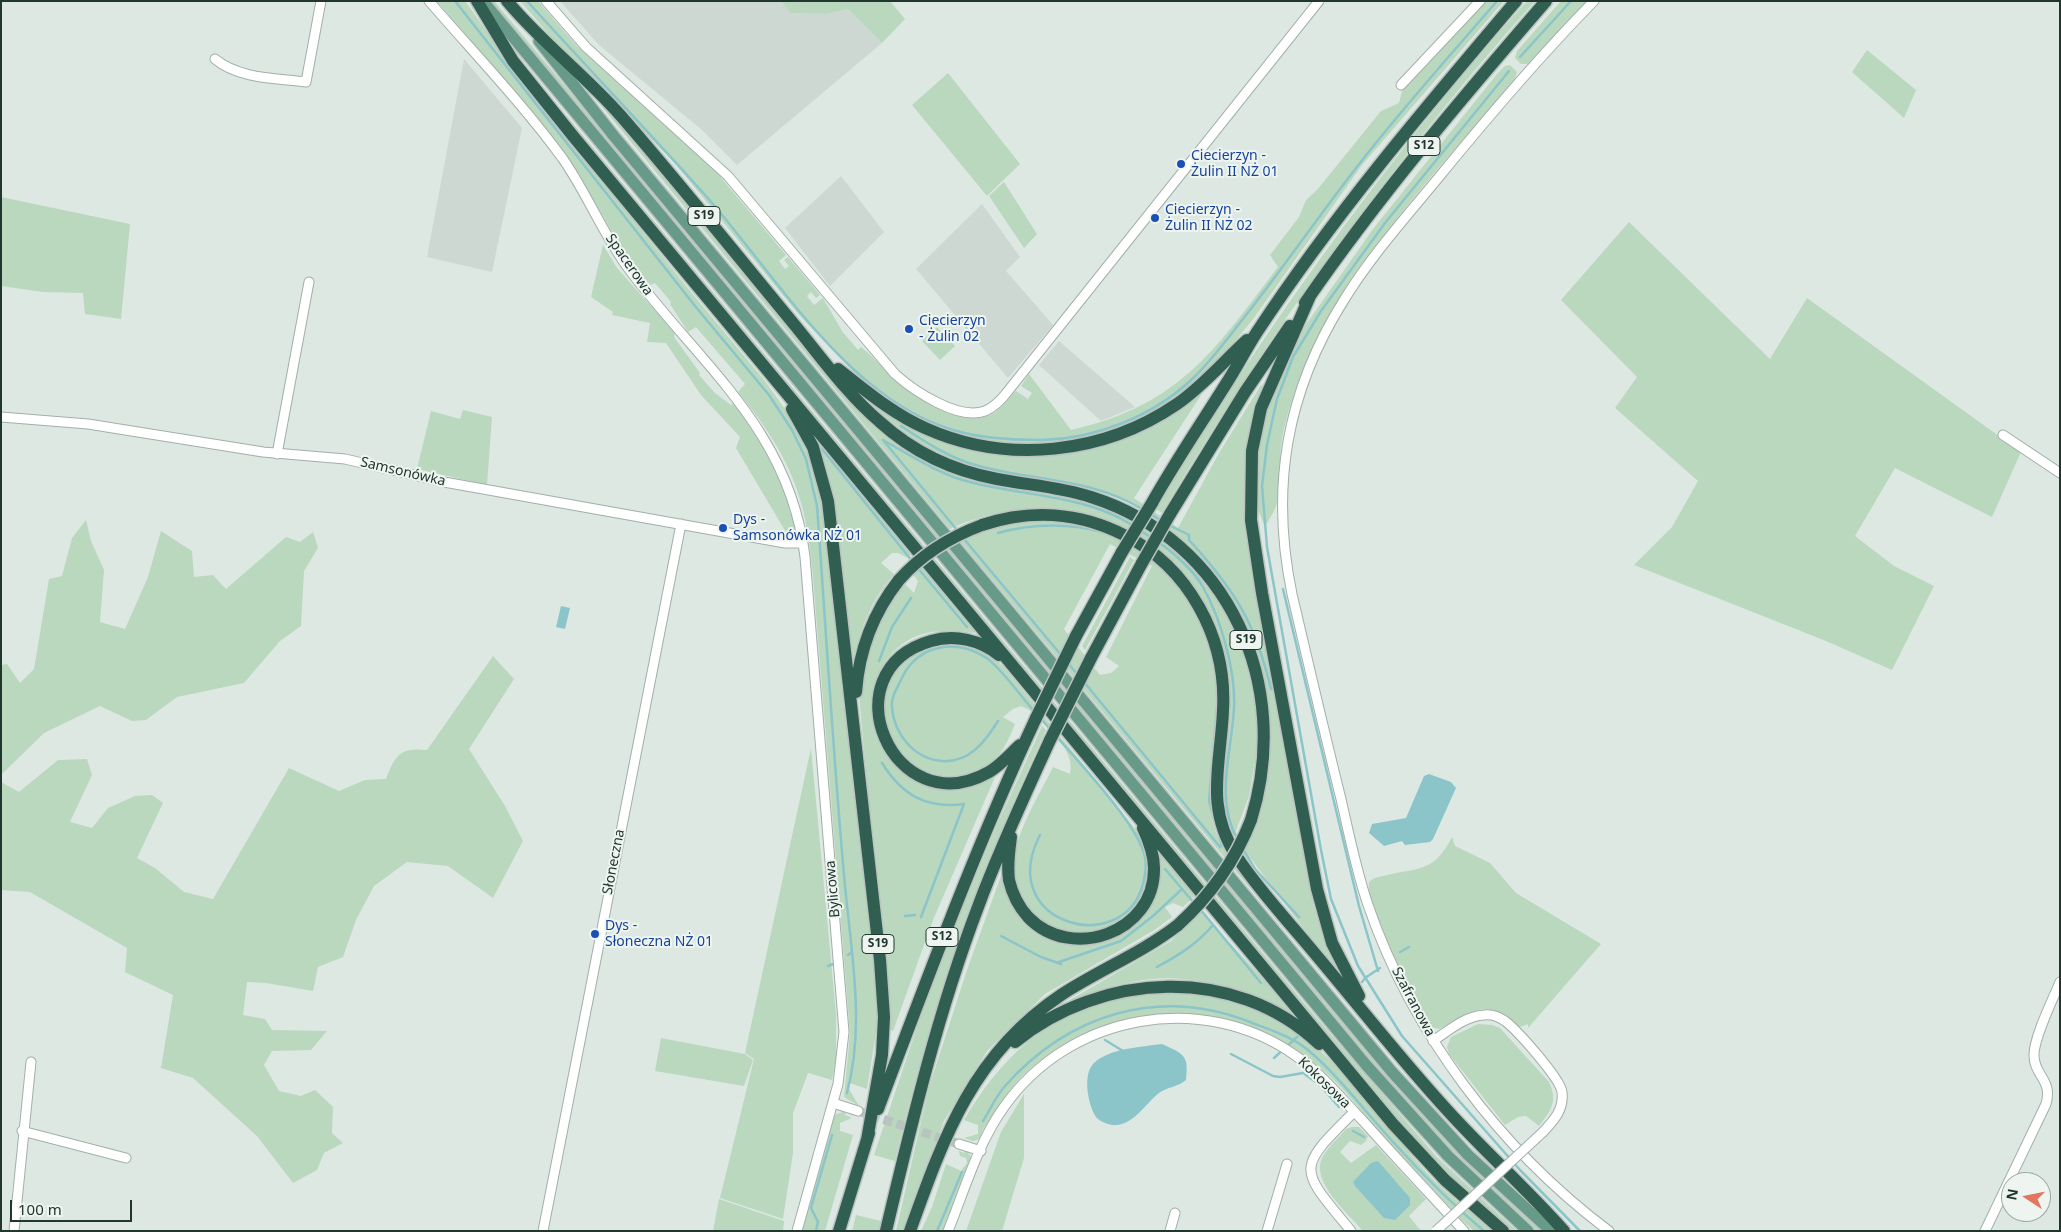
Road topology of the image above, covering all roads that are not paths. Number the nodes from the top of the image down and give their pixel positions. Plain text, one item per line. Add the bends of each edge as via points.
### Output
1 (321, 1) edge
2 (428, 1) edge
3 (476, 1) edge
4 (483, 1) edge
5 (507, 1) edge
6 (546, 1) edge
7 (1319, 1) edge
8 (1480, 1) edge
9 (1516, 1) edge
10 (1546, 1) edge
11 (1594, 1) edge
12 (532, 30) junction
13 (215, 59) dead end
14 (1402, 85) dead end
15 (309, 282) dead end
16 (1310, 296) junction
17 (1257, 332) junction
18 (819, 354) junction
19 (768, 370) junction
20 (1, 417) edge
21 (2003, 435) dead end
22 (277, 454) junction
23 (2060, 473) edge
24 (681, 524) junction
25 (803, 543) junction
26 (1016, 670) junction
27 (1027, 738) junction
28 (856, 747) junction
29 (1134, 810) junction
30 (1013, 823) junction
31 (2060, 982) edge
32 (1377, 1029) junction
33 (1433, 1041) junction
34 (31, 1062) dead end
35 (988, 1064) junction
36 (1344, 1064) junction
37 (833, 1103) junction
38 (858, 1111) tunnel mouth
39 (1354, 1112) junction
40 (22, 1130) junction
41 (867, 1140) junction
42 (959, 1144) tunnel mouth
43 (980, 1151) junction
44 (126, 1158) dead end
45 (1287, 1164) dead end
46 (1175, 1213) dead end
47 (14, 1231) edge
48 (543, 1231) edge
49 (797, 1231) edge
50 (839, 1231) edge
51 (886, 1231) edge
52 (910, 1231) edge
53 (948, 1231) edge
54 (1170, 1231) edge
55 (1267, 1231) edge
56 (1351, 1231) edge
57 (1436, 1231) edge
58 (1464, 1231) edge
59 (1503, 1231) edge
60 (1528, 1231) edge
61 (1551, 1231) edge
62 (1564, 1231) edge
63 (1609, 1231) edge
64 (1985, 1231) edge

1 - 13 street via 306,82 254,76 224,66
2 - 25 street, Spacerowa via 512,95 553,147 581,188 624,264 759,429 788,484
3 - 19 highway, S19 via 537,91
4 - 60 main road via 1367,1066 1453,1162
5 - 12 highway
6 - 7 street via 586,47 728,176 895,374 926,396 971,413 994,406 1017,382
8 - 14 street
9 - 17 highway, S12 via 1344,211
10 - 16 highway, S12 via 1378,204
11 - 33 street, Szafranowa via 1513,89 1384,245 1344,299 1307,369 1290,428 1283,473 1281,509 1288,578 1368,904 1399,978
12 - 18 highway, S19 via 621,116
12 - 61 main road via 613,135 1392,1072 1468,1155
15 - 22 street
16 - 30 highway, S12, bridge via 1245,392 1142,563 1050,740
16 - 32 highway via 1268,388 1256,428 1250,473 1252,528 1319,899 1342,965
17 - 18 highway via 1199,386 1159,415 1088,443 1027,451 998,449 924,428 878,400
17 - 27 highway, S12, bridge via 1122,552 1076,636
18 - 35 highway, S19, bridge via 871,414 920,451 976,474 1070,491 1113,505 1166,535 1204,571 1222,595 1250,651 1261,691 1265,750 1259,791 1250,820 1226,870 1205,898 1178,925 1146,948 1070,990 1040,1011 1004,1042
19 - 26 highway
19 - 28 highway, S19 via 813,447 828,501
20 - 22 street, Samsonówka via 88,424
21 - 23 street
22 - 24 street, Samsonówka via 345,459 444,482
24 - 25 street, Samsonówka via 786,543
24 - 48 street, Słoneczna
25 - 37 street, Bylicowa via 843,1014 843,1057
26 - 27 highway via 988,648 969,640 944,638 923,643 890,670 880,695 878,720 887,746 902,764 922,777 946,783 969,780 989,772
26 - 29 highway
27 - 41 highway, S12 via 995,806 948,923
28 - 32 highway, bridge via 860,657 876,616 899,580 918,561 938,546 982,525 1010,517 1061,516 1089,521 1116,531 1164,562 1184,584 1206,620 1221,666 1224,708 1216,789 1224,832 1246,870
28 - 41 highway, S19 via 884,1017 882,1055
29 - 30 highway via 1153,853 1154,869 1149,894 1126,925 1107,935 1082,940 1046,931 1034,923 1018,904 1009,871
29 - 36 highway
30 - 51 highway, S12 via 977,908 933,1043
31 - 64 street via 2034,1051 2035,1065 2047,1084 2046,1104
32 - 62 highway via 1448,1111
33 - 57 street, bridge via 1474,1016 1491,1015 1507,1023 1554,1075 1561,1087 1562,1099 1560,1110 1543,1132
33 - 63 street, Szafranowa via 1502,1131 1562,1193
34 - 40 street
35 - 36 highway via 1042,1023 1083,1002 1126,990 1168,986 1203,989 1251,1002 1299,1028
35 - 52 highway via 966,1096 950,1128
36 - 59 highway via 1444,1180
37 - 38 street
37 - 49 street, Bylicowa
39 - 43 street, Kokosowa via 1311,1068 1265,1038 1217,1022 1158,1018 1105,1030 1045,1063 1008,1102
39 - 56 street via 1321,1145 1313,1156 1311,1168 1312,1181 1317,1189
39 - 58 street, Kokosowa
40 - 44 street
40 - 47 street
41 - 50 highway, S12
42 - 43 street
43 - 53 street, Kokosowa
45 - 55 street
46 - 54 street

